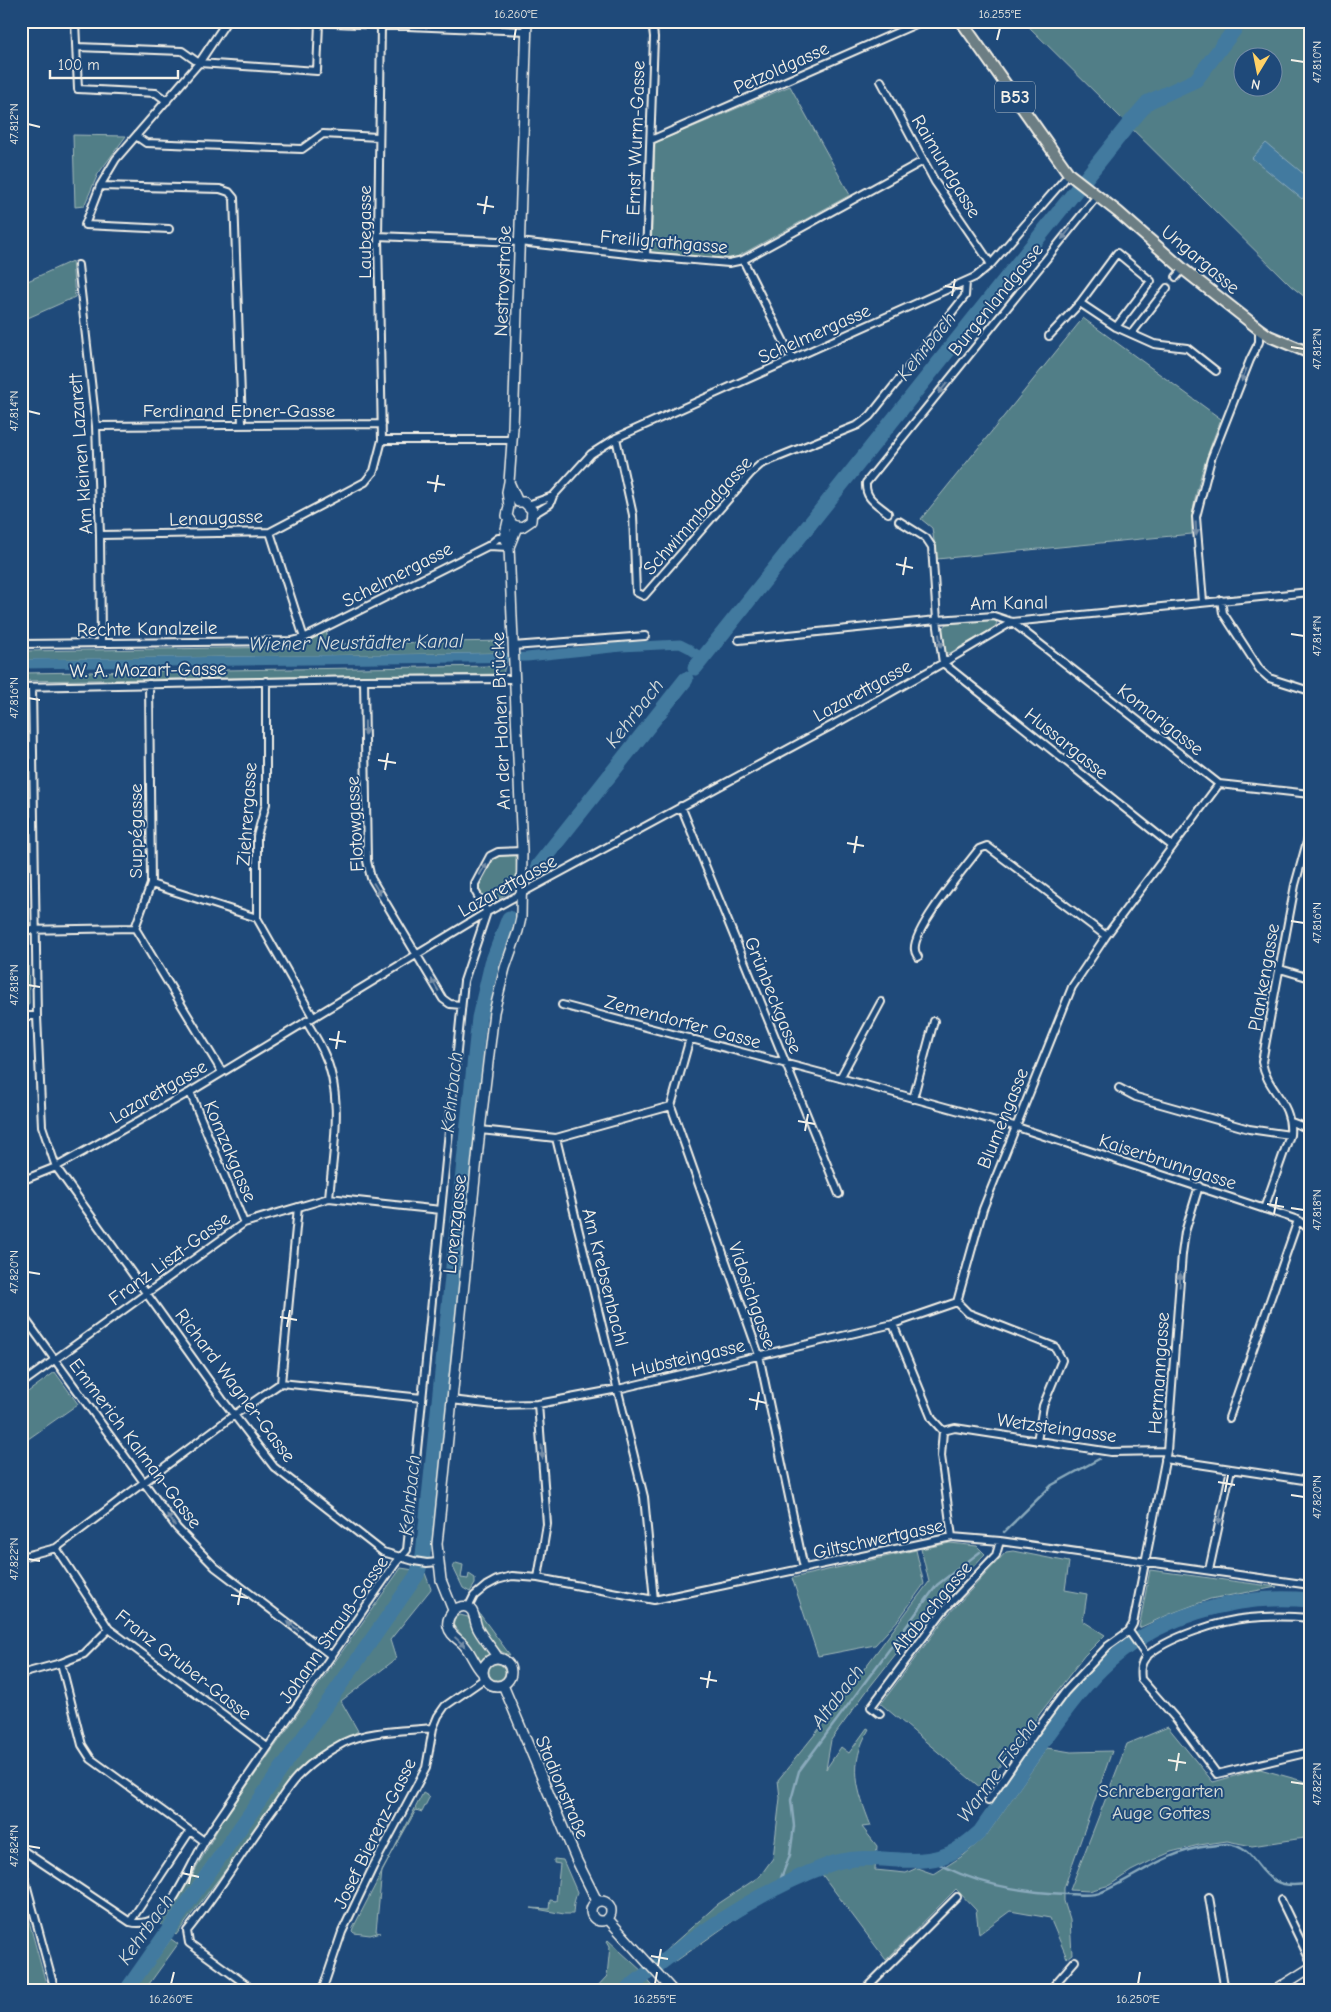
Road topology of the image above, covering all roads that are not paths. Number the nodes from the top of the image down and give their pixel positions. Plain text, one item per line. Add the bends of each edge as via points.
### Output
1 (75, 21) edge
2 (227, 21) edge
3 (286, 21) edge
4 (652, 21) edge
5 (923, 21) edge
6 (961, 21) edge
7 (319, 23) junction
8 (416, 23) edge
9 (381, 24) junction
10 (527, 26) edge
11 (77, 47) junction
12 (199, 63) junction
13 (881, 81) dead end
14 (167, 101) junction
15 (136, 136) junction
16 (378, 137) junction
17 (651, 140) junction
18 (923, 161) junction
19 (1073, 177) junction
20 (100, 186) junction
21 (1097, 196) junction
22 (169, 229) dead end
23 (378, 236) junction
24 (519, 242) junction
25 (646, 256) junction
26 (743, 260) junction
27 (991, 264) junction
28 (78, 265) dead end
29 (966, 282) junction
30 (1167, 288) tunnel mouth
31 (1080, 303) junction
32 (1116, 327) junction
33 (1259, 329) junction
34 (1132, 333) junction
35 (1049, 336) dead end
36 (1310, 353) edge
37 (792, 358) junction
38 (1216, 371) dead end
39 (382, 424) junction
40 (242, 425) junction
41 (96, 426) junction
42 (616, 438) junction
43 (382, 440) junction
44 (512, 440) junction
45 (509, 482) junction
46 (553, 496) junction
47 (518, 502) junction
48 (528, 505) junction
49 (509, 506) junction
50 (888, 513) tunnel mouth
51 (532, 515) junction
52 (508, 521) junction
53 (899, 521) tunnel mouth
54 (517, 527) junction
55 (270, 532) junction
56 (100, 535) junction
57 (504, 538) junction
58 (488, 546) junction
59 (509, 547) junction
60 (1310, 592) edge
61 (1221, 600) junction
62 (1203, 602) junction
63 (937, 620) junction
64 (1012, 622) junction
65 (645, 636) dead end
66 (304, 638) junction
67 (739, 640) dead end
68 (101, 643) junction
69 (21, 644) edge
70 (513, 647) junction
71 (943, 663) junction
72 (515, 676) junction
73 (364, 680) junction
74 (266, 681) junction
75 (149, 684) junction
76 (21, 687) edge
77 (32, 687) junction
78 (1310, 691) edge
79 (1219, 784) junction
80 (1310, 794) edge
81 (681, 806) junction
82 (1310, 831) edge
83 (1172, 846) junction
84 (522, 851) junction
85 (151, 884) junction
86 (522, 893) junction
87 (487, 912) junction
88 (257, 918) junction
89 (135, 928) junction
90 (21, 930) edge
91 (37, 930) junction
92 (1106, 936) junction
93 (417, 954) junction
94 (918, 957) dead end
95 (1280, 969) junction
96 (1310, 978) edge
97 (881, 1002) dead end
98 (461, 1005) junction
99 (562, 1005) dead end
100 (21, 1016) edge
101 (38, 1016) junction
102 (313, 1017) junction
103 (306, 1021) junction
104 (934, 1021) dead end
105 (690, 1038) junction
106 (786, 1064) junction
107 (222, 1072) junction
108 (840, 1078) junction
109 (1119, 1088) dead end
110 (190, 1092) junction
111 (913, 1099) junction
112 (671, 1106) junction
113 (1291, 1122) junction
114 (1014, 1126) junction
115 (1310, 1129) edge
116 (480, 1130) junction
117 (1290, 1135) junction
118 (556, 1138) junction
119 (56, 1167) junction
120 (21, 1180) edge
121 (1199, 1186) junction
122 (839, 1194) dead end
123 (329, 1198) junction
124 (298, 1207) junction
125 (1264, 1209) junction
126 (441, 1210) junction
127 (1298, 1220) junction
128 (244, 1222) junction
129 (1310, 1230) edge
130 (147, 1291) junction
131 (957, 1302) junction
132 (21, 1313) edge
133 (893, 1324) junction
134 (759, 1355) junction
135 (55, 1360) junction
136 (281, 1383) junction
137 (21, 1384) edge
138 (618, 1389) junction
139 (422, 1398) junction
140 (452, 1400) junction
141 (538, 1404) junction
142 (234, 1415) junction
143 (1229, 1418) dead end
144 (943, 1431) junction
145 (1037, 1441) junction
146 (1167, 1451) junction
147 (1166, 1459) junction
148 (1230, 1469) junction
149 (1310, 1481) edge
150 (144, 1482) junction
151 (952, 1536) junction
152 (1000, 1541) junction
153 (56, 1548) junction
154 (21, 1557) edge
155 (402, 1558) junction
156 (438, 1562) junction
157 (1145, 1562) junction
158 (804, 1568) junction
159 (1209, 1570) junction
160 (538, 1578) junction
161 (1310, 1585) edge
162 (654, 1600) junction
163 (468, 1608) junction
164 (453, 1610) junction
165 (1310, 1618) edge
166 (109, 1629) junction
167 (1131, 1633) junction
168 (332, 1656) junction
169 (1147, 1657) junction
170 (498, 1658) junction
171 (61, 1663) junction
172 (21, 1674) edge
173 (483, 1675) junction
174 (503, 1685) junction
175 (880, 1714) dead end
176 (433, 1728) junction
177 (267, 1747) junction
178 (1310, 1752) edge
179 (988, 1801) dead end
180 (190, 1831) junction
181 (204, 1841) junction
182 (21, 1849) edge
183 (21, 1865) edge
184 (957, 1897) dead end
185 (1208, 1897) dead end
186 (1281, 1900) dead end
187 (596, 1901) junction
188 (608, 1919) junction
189 (130, 1922) junction
190 (1310, 1960) edge
191 (1075, 1961) dead end
192 (1310, 1968) edge
193 (55, 1991) edge
194 (255, 1991) edge
195 (322, 1991) edge
196 (673, 1991) edge
197 (863, 1991) edge
198 (1049, 1991) edge
199 (1225, 1991) edge
200 (1274, 1991) edge

1 - 11 street
2 - 12 street
3 - 7 street
4 - 17 street, Ernst Wurm-Gasse
5 - 17 street, Petzoldgasse
6 - 19 main road, B53
7 - 9 street
7 - 12 street via 318,71
8 - 9 street
8 - 10 street
9 - 16 street, Laubegasse
10 - 24 street, Nestroystraße
11 - 12 street via 182,50
11 - 14 street via 78,89 156,93
12 - 14 street
13 - 18 street, Raimundgasse
14 - 15 street
15 - 16 street via 146,143 302,149 323,134
15 - 20 street via 116,159
16 - 23 street, Laubegasse
17 - 25 street, Ernst Wurm-Gasse
18 - 26 street, Freiligrathgasse
18 - 27 street, Raimundgasse
19 - 21 main road, Ungargasse / B53
19 - 27 street, Schelmergasse
20 - 22 street via 85,225
20 - 40 street via 220,189 234,198
21 - 33 main road, Ungargasse / B53 via 1180,273
21 -> 50 street, Burgenlandgasse via 866,483 865,491 869,498
23 - 24 street, Freiligrathgasse
23 - 39 street, Laubegasse
24 - 25 street, Freiligrathgasse
24 - 44 street, Nestroystraße
25 - 26 street, Freiligrathgasse via 729,263
26 - 37 street
27 - 29 street, Schelmergasse
28 - 41 street, Am kleinen Lazarett
29 - 37 street, Schelmergasse
29 - 42 street, Schwimmbadgasse via 965,296 870,416 858,425 761,464 644,596 636,592 633,515
30 - 34 street
31 - 32 street
31 - 32 street via 1117,253 1151,282
31 - 35 street
32 - 34 street
33 - 36 main road, Ungargasse / B53
33 -> 62 street via 1259,342 1212,458 1196,517
34 - 38 street via 1154,344 1186,348
37 - 42 street, Schelmergasse
39 - 40 street, Ferdinand Ebner-Gasse
39 - 43 street, Laubegasse
40 - 41 street, Ferdinand Ebner-Gasse
41 - 56 street, Am kleinen Lazarett
42 - 46 street, Schelmergasse via 591,454
43 - 44 street
43 - 55 street, Lenaugasse via 374,472 365,482
44 - 45 street, Nestroystraße
45 - 47 street, Nestroystraße
45 - 49 street, Nestroystraße
46 - 48 street, Schelmergasse
46 - 51 street, Schelmergasse via 550,504
47 - 48 street
47 - 49 street
48 - 51 street
49 - 52 street, Nestroystraße
51 - 54 street via 527,525
52 - 54 street
52 - 57 street
53 - 63 street via 926,538 932,547
54 - 59 street, An der Hohen Brücke
55 - 56 street, Lenaugasse
55 - 66 street
56 - 68 street, Am kleinen Lazarett
57 - 58 street, Schelmergasse via 498,538
57 - 59 street, An der Hohen Brücke
58 - 59 street
58 - 66 street, Schelmergasse
59 - 70 street, An der Hohen Brücke
60 - 61 street, Am Kanal
61 - 62 street, Am Kanal
61 - 78 street via 1223,613 1260,670 1269,678
62 - 64 street, Am Kanal
63 - 64 street, Am Kanal via 994,616
63 - 67 street, Am Kanal
63 -> 71 street
64 - 71 street, Lazarettgasse
64 - 79 street, Komarigasse
65 - 70 street
66 - 68 street, Rechte Kanalzeile via 292,641
68 - 69 street, Rechte Kanalzeile
70 - 72 street, An der Hohen Brücke
71 - 81 street, Lazarettgasse
71 - 83 street, Hussargasse
72 - 73 street, W. A. Mozart-Gasse
72 - 84 street, An der Hohen Brücke
73 - 74 street, W. A. Mozart-Gasse
73 -> 93 street, Flotowgasse via 367,861 371,878
74 - 75 street, W. A. Mozart-Gasse
74 - 88 street, Ziehrergasse via 266,804 257,836
75 - 77 street, W. A. Mozart-Gasse
75 - 85 street, Suppégasse
76 - 77 street, W. A. Mozart-Gasse
77 - 91 street, Richard Wagner-Gasse
79 - 80 street
79 - 83 street, Blumengasse
81 - 86 street, Lazarettgasse
81 - 106 street, Grünbeckgasse
82 - 95 street, Plankengasse via 1295,885
83 - 92 street, Blumengasse
84 - 86 street, An der Hohen Brücke
87 -> 84 street via 475,891 475,884 490,856 498,852
85 - 88 street
85 - 89 street, Suppégasse
86 - 87 street, Lazarettgasse
86 - 116 street, Lorenzgasse via 518,931 494,1012
87 - 93 street, Lazarettgasse
87 - 98 street, Johann Strauß-Gasse via 464,981
88 - 102 street
89 - 91 street
89 - 107 street
90 - 91 street
91 - 101 street, Richard Wagner-Gasse
92 - 94 street via 987,846 979,848 918,934 914,950
92 - 114 street, Blumengasse via 1072,987
98 -> 93 street via 450,1004 443,998
93 - 102 street, Lazarettgasse
95 - 96 street
95 - 113 street, Plankengasse via 1262,1062 1264,1074 1286,1106
97 - 108 street
98 - 126 street, Johann Strauß-Gasse
99 - 105 street, Zemendorfer Gasse
100 - 101 street
101 - 119 street, Richard Wagner-Gasse via 42,1126
102 - 103 street, Lazarettgasse
103 - 107 street, Lazarettgasse
103 - 123 street via 324,1051 334,1083 336,1118
104 - 111 street
105 - 106 street, Zemendorfer Gasse
105 - 112 street
106 - 108 street, Zemendorfer Gasse
106 - 122 street, Grünbeckgasse
107 - 110 street, Lazarettgasse
108 - 111 street, Zemendorfer Gasse
109 - 117 street via 1136,1097 1249,1129
110 - 119 street, Lazarettgasse
110 - 128 street, Komzakgasse
111 - 114 street, Zemendorfer Gasse
112 - 118 street
112 - 134 street, Vidosichgasse
113 - 115 street
113 - 117 street, Plankengasse
114 - 121 street, Kaiserbrunngasse
114 - 131 street, Blumengasse via 982,1209
116 - 118 street
116 - 140 street, Lorenzgasse
117 - 125 street, Plankengasse
118 - 138 street, Am Krebsenbachl
119 - 120 street, Lazarettgasse
119 - 130 street, Richard Wagner-Gasse
121 - 125 street, Kaiserbrunngasse
146 -> 121 street, Hermanngasse via 1182,1254
123 - 124 street, Franz Liszt-Gasse
123 - 126 street, Franz Liszt-Gasse
124 - 128 street, Franz Liszt-Gasse
124 - 136 street
125 - 127 street, Kaiserbrunngasse
126 - 139 street, Johann Strauß-Gasse
127 - 129 street, Kaiserbrunngasse
127 - 143 street
128 - 130 street, Franz Liszt-Gasse
130 - 135 street, Franz Liszt-Gasse
130 - 142 street, Richard Wagner-Gasse
131 - 133 street, Hubsteingasse
131 - 145 street via 968,1313 1055,1346 1062,1360 1043,1406
132 - 135 street, Emmerich Kalman-Gasse
133 - 134 street, Hubsteingasse
133 - 144 street via 932,1419
134 - 138 street, Hubsteingasse
134 - 158 street, Vidosichgasse
135 - 137 street, Franz Liszt-Gasse
135 - 150 street, Emmerich Kalman-Gasse
136 - 139 street
136 - 142 street
138 - 141 street, Hubsteingasse
138 - 162 street, Am Krebsenbachl via 644,1497
139 - 155 street, Johann Strauß-Gasse via 407,1550
140 - 141 street, Hubsteingasse via 495,1405
140 - 156 street, Lorenzgasse via 436,1544
141 -> 160 street via 547,1524
142 - 150 street
142 - 155 street, Richard Wagner-Gasse via 274,1467 383,1552
144 - 145 street, Wetzsteingasse via 955,1428
144 - 151 street via 941,1456
145 - 146 street, Wetzsteingasse via 1111,1452
146 - 147 street, Hermanngasse
147 - 148 street
147 - 157 street, Hermanngasse
148 - 149 street
148 -> 159 street
150 - 153 street
168 -> 150 street, Emmerich Kalman-Gasse via 216,1567 177,1528
151 - 152 street, Giltschwertgasse
151 - 158 street, Giltschwertgasse
152 - 157 street, Giltschwertgasse
152 - 175 street, Altabachgasse via 996,1555 943,1611 871,1707
153 - 154 street
153 - 166 street, Franz Gruber-Gasse
155 - 156 street, Richard Wagner-Gasse
155 - 168 street, Johann Strauß-Gasse
156 - 164 street via 440,1580
157 - 159 street, Giltschwertgasse
157 - 167 street, Hermanngasse
158 - 162 street, Giltschwertgasse
159 - 161 street, Giltschwertgasse
160 - 162 street, Giltschwertgasse
160 - 163 street, Giltschwertgasse via 512,1576 497,1580 474,1596
163 - 164 street
163 - 170 street
164 -> 173 street via 448,1618 448,1627 452,1635 464,1644
165 - 169 street via 1228,1621 1168,1643
166 - 171 street via 84,1654
166 - 177 street, Franz Gruber-Gasse
167 - 169 street
167 - 179 street via 1104,1650 1066,1692
168 - 177 street, Johann Strauß-Gasse
169 - 178 street via 1140,1670 1142,1679 1217,1774
170 - 173 street via 487,1661
170 - 174 street via 511,1668 510,1678
171 - 172 street
171 - 180 street via 82,1745 91,1759
173 - 174 street via 492,1686
173 - 176 street, Josef Bierenz-Gasse via 445,1706
174 - 187 street, Stadionstraße
176 - 194 street via 356,1738 343,1743 299,1774 187,1931 189,1943
176 - 195 street, Josef Bierenz-Gasse via 426,1768 342,1932
177 - 181 street, Johann Strauß-Gasse
180 - 181 street
180 - 189 street
181 - 189 street, Johann Strauß-Gasse via 168,1906 152,1922
182 - 189 street
183 - 193 street
184 - 197 street
185 - 199 street
186 - 190 street
187 - 188 street via 604,1900 610,1905
187 - 188 street via 591,1907 591,1914 598,1921
188 - 196 street
191 - 198 street
192 - 200 street

